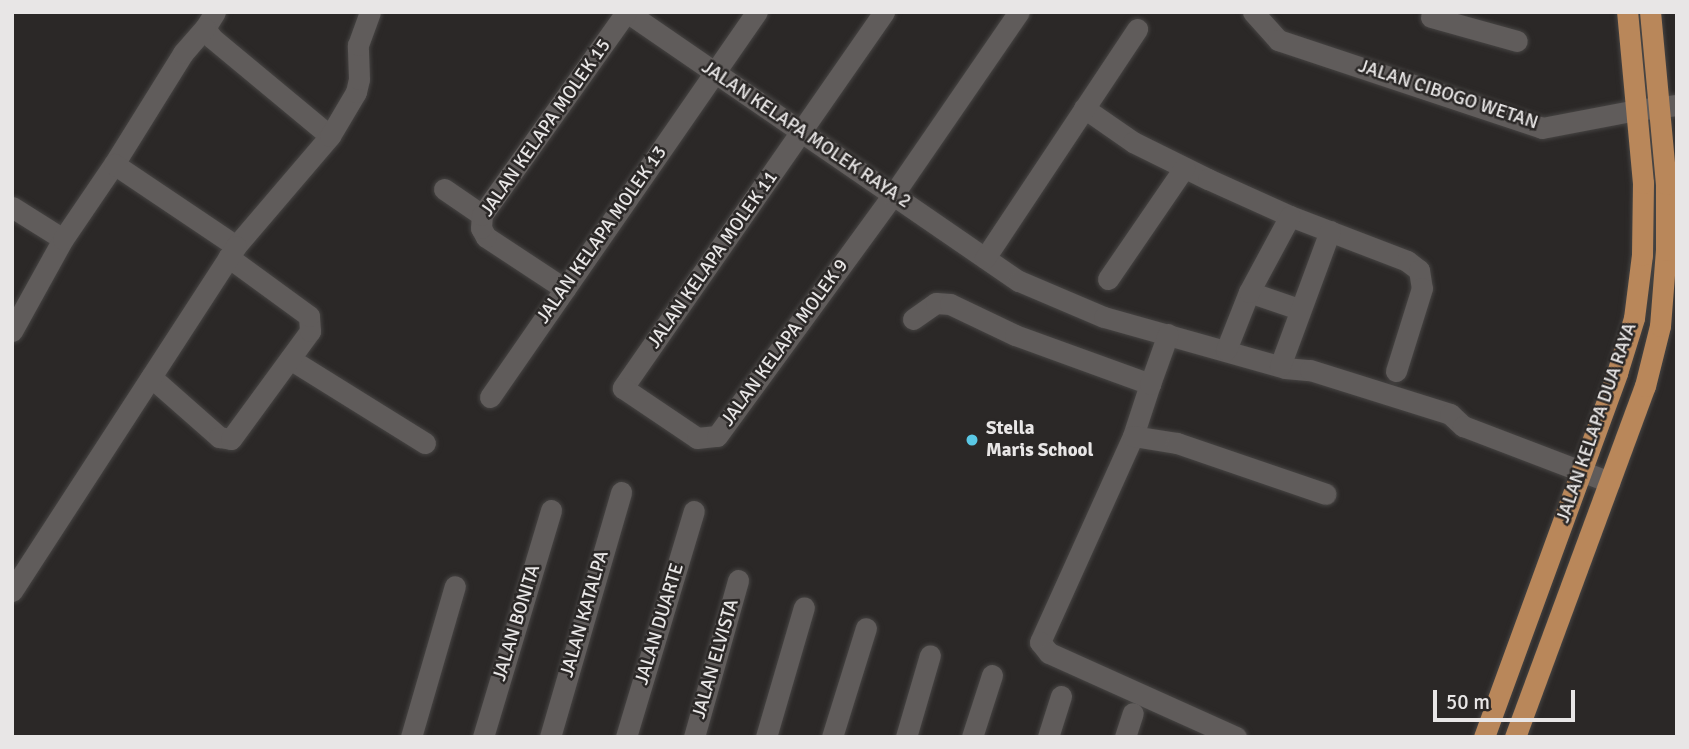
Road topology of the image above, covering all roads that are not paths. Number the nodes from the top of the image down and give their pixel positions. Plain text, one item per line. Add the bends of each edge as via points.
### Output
1 (370, 12) edge
2 (626, 12) edge
3 (757, 12) edge
4 (884, 12) edge
5 (1019, 12) edge
6 (1253, 12) edge
7 (1627, 12) edge
8 (1650, 12) edge
9 (1431, 17) dead end
10 (1458, 17) edge
11 (210, 20) edge
12 (1137, 29) dead end
13 (1517, 41) dead end
14 (715, 73) junction
15 (1667, 106) edge
16 (1084, 108) junction
17 (1636, 110) junction
18 (803, 133) junction
19 (330, 136) junction
20 (114, 164) junction
21 (1184, 168) junction
22 (444, 189) dead end
23 (893, 195) junction
24 (12, 207) edge
25 (482, 215) junction
26 (1290, 216) junction
27 (1330, 231) junction
28 (63, 239) junction
29 (232, 251) junction
30 (1671, 251) edge
31 (985, 258) junction
32 (1108, 279) dead end
33 (565, 289) junction
34 (1249, 292) junction
35 (1299, 309) junction
36 (913, 319) dead end
37 (12, 331) edge
38 (1168, 334) junction
39 (1226, 350) junction
40 (290, 359) junction
41 (1283, 367) junction
42 (1396, 371) dead end
43 (151, 377) junction
44 (1150, 384) junction
45 (623, 388) joint
46 (490, 397) dead end
47 (1133, 436) junction
48 (425, 443) dead end
49 (1582, 470) junction
50 (1610, 482) junction
51 (621, 492) dead end
52 (1326, 494) dead end
53 (551, 510) dead end
54 (694, 511) dead end
55 (738, 580) dead end
56 (455, 586) dead end
57 (12, 591) edge
58 (804, 607) dead end
59 (866, 628) dead end
60 (930, 655) dead end
61 (992, 675) dead end
62 (1061, 696) dead end
63 (1133, 713) dead end
64 (411, 737) edge
65 (483, 737) edge
66 (550, 737) edge
67 (626, 737) edge
68 (694, 737) edge
69 (766, 737) edge
70 (832, 737) edge
71 (906, 737) edge
72 (972, 737) edge
73 (1048, 737) edge
74 (1125, 737) edge
75 (1236, 737) edge
76 (1484, 737) edge
77 (1515, 737) edge

1 - 19 street via 358,45 356,92
2 - 14 street, JALAN KELAPA MOLEK RAYA 2
2 - 25 street, JALAN KELAPA MOLEK 15
3 - 14 street, JALAN KELAPA MOLEK 13
4 - 18 street, JALAN KELAPA MOLEK 11
5 - 23 street, JALAN KELAPA MOLEK 9
6 - 17 street, JALAN CIBOGO WETAN via 1278,40 1542,128
7 - 17 main road, JALAN KELAPA DUA RAYA
8 - 15 main road, JALAN KELAPA DUA RAYA
9 - 10 street
10 - 13 street
11 - 19 street via 212,38
11 - 20 street via 183,53
12 - 16 street
14 - 18 street, JALAN KELAPA MOLEK RAYA 2
14 - 33 street, JALAN KELAPA MOLEK 13
15 - 17 street, JALAN CIBOGO WETAN
15 - 30 main road, JALAN KELAPA DUA RAYA
16 - 21 street via 1133,142
16 - 31 street
17 - 49 main road, JALAN KELAPA DUA RAYA via 1643,183 1642,255 1634,318
18 - 23 street, JALAN KELAPA MOLEK RAYA 2
18 - 45 street, JALAN KELAPA MOLEK 11
19 - 29 street
20 - 28 street
20 - 29 street
21 - 26 street
21 - 32 street
22 - 25 street
23 - 31 street, JALAN KELAPA MOLEK RAYA 2
23 - 45 street, JALAN KELAPA MOLEK 9 via 717,436 697,438
24 - 28 street
25 - 33 street, JALAN KELAPA MOLEK 15 via 486,237
26 - 27 street
26 - 34 street
27 - 35 street
27 - 42 street via 1419,270 1422,288
28 - 37 street
29 - 40 street via 310,318 310,331
29 - 43 street
30 - 50 main road, JALAN KELAPA DUA RAYA via 1645,386
31 - 38 street, JALAN KELAPA MOLEK RAYA 2 via 1018,281 1063,300 1104,317
33 - 46 street, JALAN KELAPA MOLEK 13
34 - 35 street
34 - 39 street
35 - 41 street
36 - 44 street via 936,303 950,304 1015,335
38 - 39 street, JALAN KELAPA MOLEK RAYA 2
38 - 44 street
39 - 41 street, JALAN KELAPA MOLEK RAYA 2
40 - 43 street via 228,440 219,438
40 - 48 street
41 - 49 street, JALAN KELAPA MOLEK RAYA 2 via 1310,370 1450,414 1463,426
43 - 57 street
44 - 47 street
47 - 52 street via 1177,443
47 - 75 street via 1040,642 1049,653
49 - 50 street, JALAN KELAPA MOLEK RAYA 2
49 - 76 main road, JALAN KELAPA DUA RAYA
50 - 77 main road, JALAN KELAPA DUA RAYA
51 - 66 street, JALAN KATALPA
53 - 65 street, JALAN BONITA
54 - 67 street, JALAN DUARTE
55 - 68 street, JALAN ELVISTA
56 - 64 street
58 - 69 street
59 - 70 street
60 - 71 street
61 - 72 street
62 - 73 street
63 - 74 street

